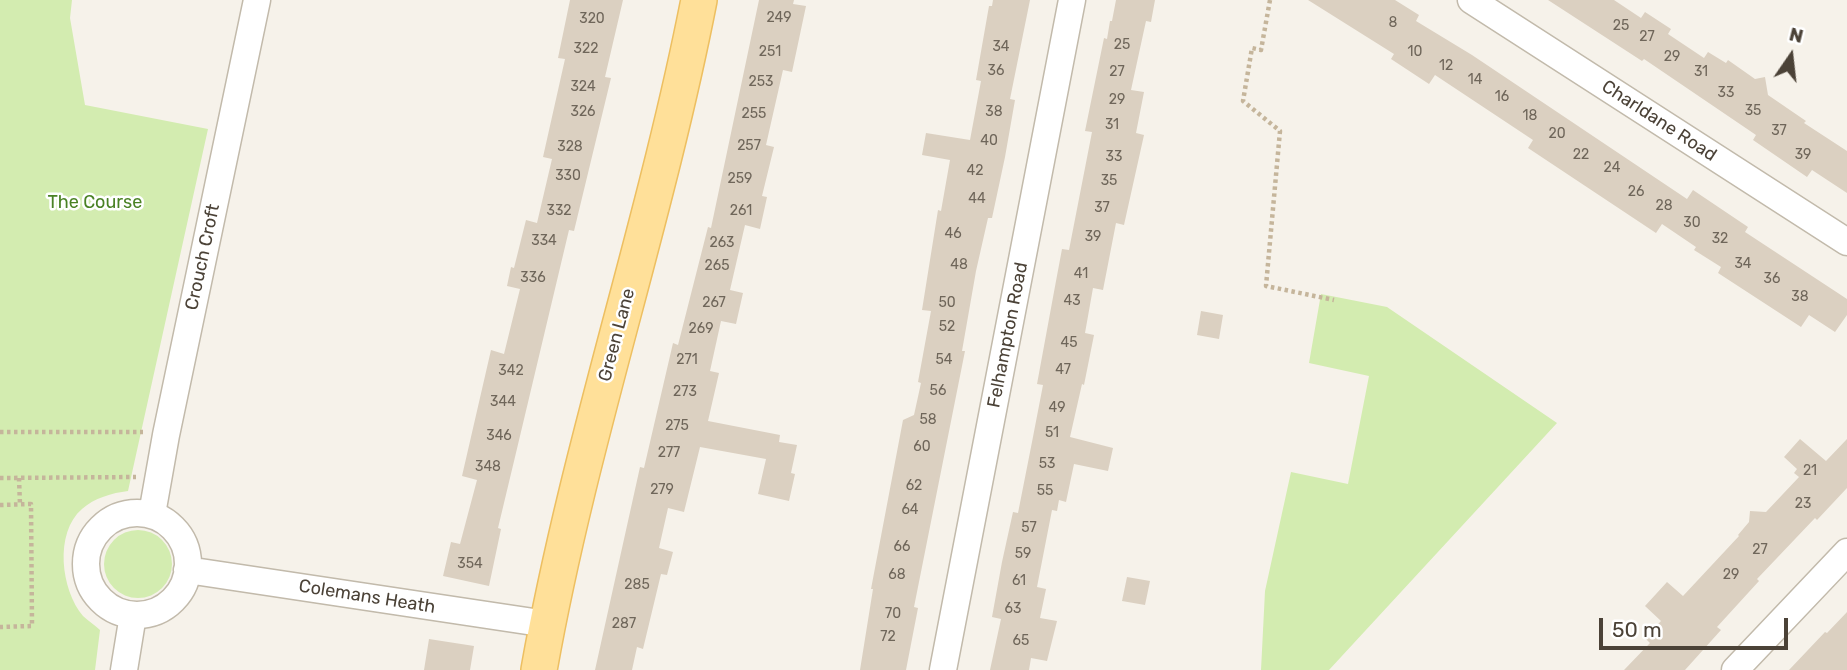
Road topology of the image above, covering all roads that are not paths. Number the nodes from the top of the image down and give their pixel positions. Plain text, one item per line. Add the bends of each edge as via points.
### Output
1 (257, 0) edge
2 (699, 0) edge
3 (1072, 0) edge
4 (1471, 0) edge
5 (1847, 242) edge
6 (152, 514) junction
7 (1847, 552) edge
8 (187, 570) junction
9 (133, 615) junction
10 (547, 624) junction
11 (124, 670) edge
12 (539, 670) edge
13 (943, 670) edge
14 (1735, 670) edge

1 - 6 street, Crouch Croft
2 - 10 main road, Green Lane
3 - 13 street, Felhampton Road
4 - 5 street, Charldane Road
6 - 8 street via 180,536 187,551
6 - 9 street via 124,514 107,522 87,551 90,586 101,600
7 - 14 street
8 - 9 street via 180,592 168,605
8 - 10 street, Colemans Heath
9 - 11 street
10 - 12 main road, Green Lane

